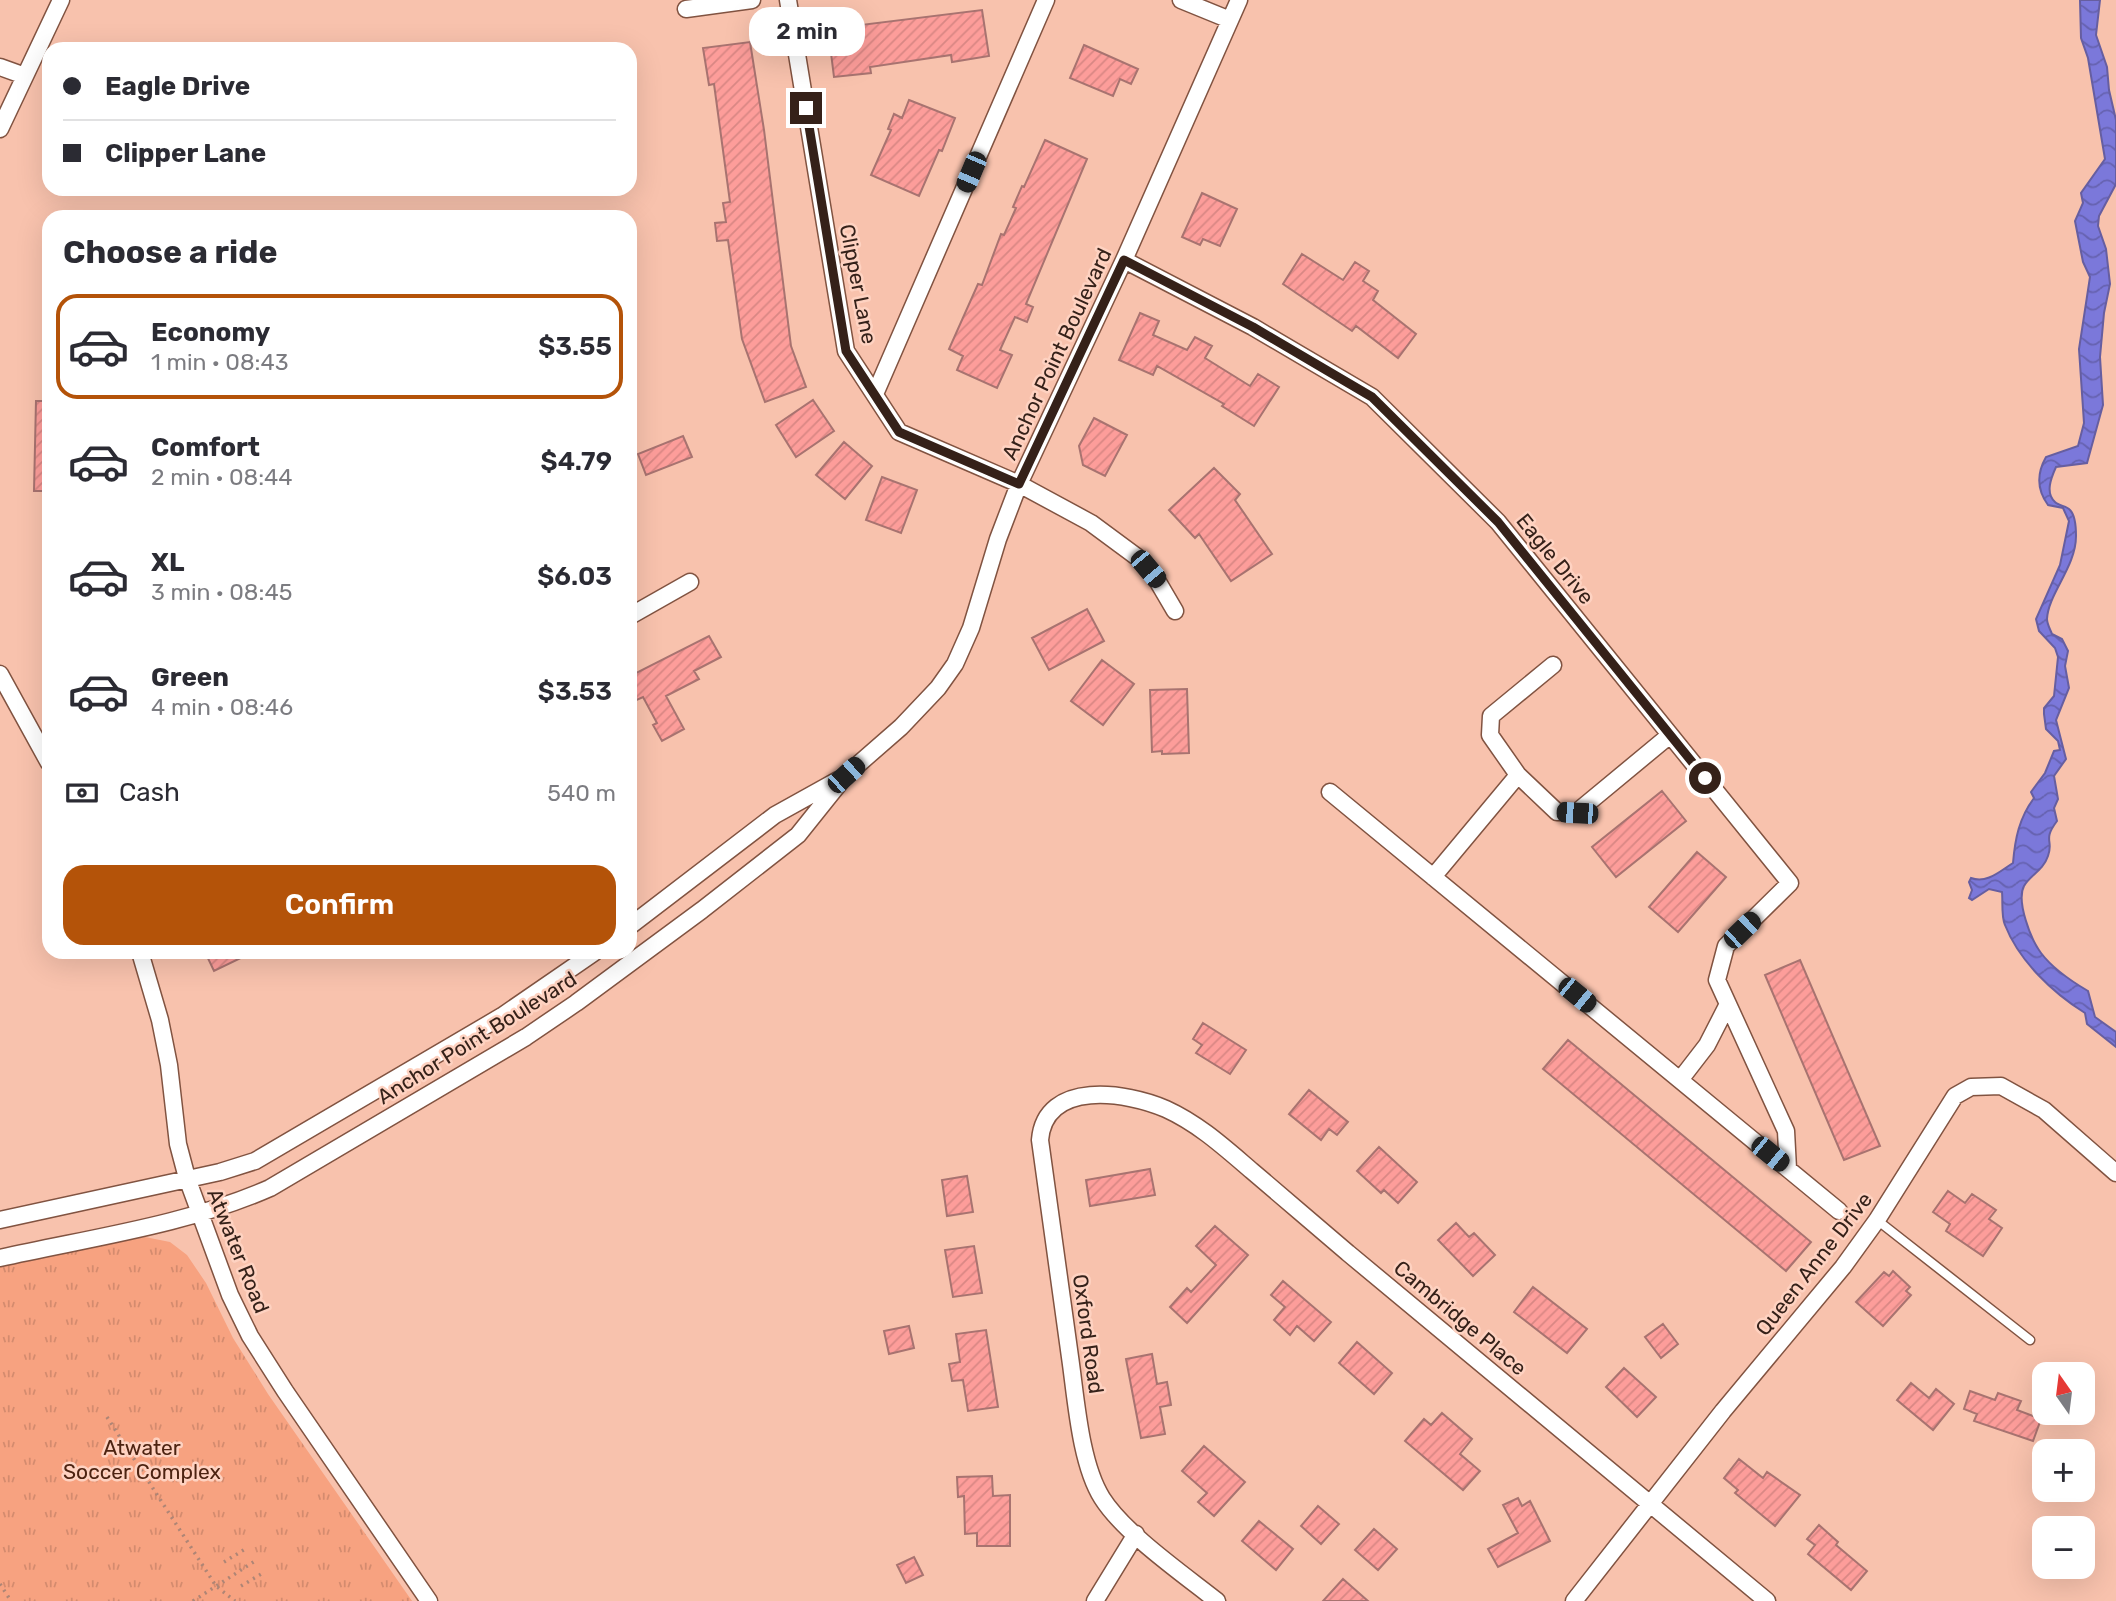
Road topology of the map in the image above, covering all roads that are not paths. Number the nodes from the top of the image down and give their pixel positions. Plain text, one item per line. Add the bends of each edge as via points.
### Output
1 (61, 0) edge
2 (752, 0) edge
3 (788, 0) edge
4 (1046, 0) edge
5 (1181, 0) edge
6 (1239, 0) edge
7 (686, 9) dead end
8 (1230, 20) junction
9 (0, 67) edge
10 (25, 76) junction
11 (0, 129) edge
12 (1124, 260) junction
13 (875, 394) junction
14 (1019, 484) junction
15 (690, 582) dead end
16 (637, 611) edge
17 (1175, 611) dead end
18 (1553, 665) dead end
19 (0, 674) edge
20 (1671, 735) junction
21 (42, 750) edge
22 (846, 775) junction
23 (1518, 775) junction
24 (1330, 792) dead end
25 (1433, 877) junction
26 (637, 921) edge
27 (637, 957) edge
28 (142, 959) edge
29 (585, 959) edge
30 (635, 959) edge
31 (1728, 1004) junction
32 (1680, 1080) junction
33 (1111, 1095) joint
34 (1788, 1169) junction
35 (2116, 1173) edge
36 (187, 1178) junction
37 (1839, 1211) dead end
38 (200, 1214) junction
39 (0, 1220) edge
40 (1877, 1220) junction
41 (0, 1258) edge
42 (2030, 1340) dead end
43 (1650, 1503) junction
44 (1136, 1534) junction
45 (429, 1601) edge
46 (1095, 1601) edge
47 (1217, 1601) edge
48 (1574, 1601) edge
49 (1767, 1601) edge

1 - 10 street
2 - 7 street
3 - 13 street, Clipper Lane via 846,351
4 - 13 street
5 - 8 street
6 - 8 street, Anchor Point Boulevard
8 - 12 street, Anchor Point Boulevard
9 - 10 street
10 - 11 street
12 - 14 street, Anchor Point Boulevard
12 - 20 street, Eagle Drive via 1253,327 1372,397 1498,522
13 - 14 street, Clipper Lane via 899,432
14 - 17 street, Clipper Lane via 1091,523 1137,557
14 - 22 street, Anchor Point Boulevard via 955,664 901,727
15 - 16 street
18 - 23 street via 1491,716 1490,735
19 - 21 street
20 - 23 street via 1577,813 1557,811
20 - 31 street, Eagle Drive via 1790,883 1726,946 1717,980
22 - 26 street, Anchor Point Boulevard via 775,815
22 - 27 street, Anchor Point Boulevard via 798,835
23 - 25 street
24 - 25 street
25 - 32 street
28 - 36 street, Atwater Road via 162,1030
29 - 36 street, Anchor Point Boulevard via 502,1016 255,1161
30 - 38 street, Anchor Point Boulevard via 536,1031 270,1188
31 - 32 street via 1707,1045
31 - 34 street via 1786,1131
32 - 34 street
33 - 43 street, Cambridge Place via 1166,1109 1216,1140
33 - 44 street, Oxford Road via 1083,1095 1060,1104 1049,1114 1040,1140 1078,1418 1091,1476 1110,1509
34 - 37 street
35 - 40 street, Queen Anne Drive via 2044,1110 2001,1086 1971,1087 1955,1096
36 - 38 street, Atwater Road
36 - 39 street, Anchor Point Boulevard
38 - 41 street, Anchor Point Boulevard
38 - 45 street, Atwater Road via 250,1336
40 - 42 lane
40 - 43 street, Queen Anne Drive
43 - 48 street, Queen Anne Drive
43 - 49 street, Cambridge Place
44 - 46 street
44 - 47 street

